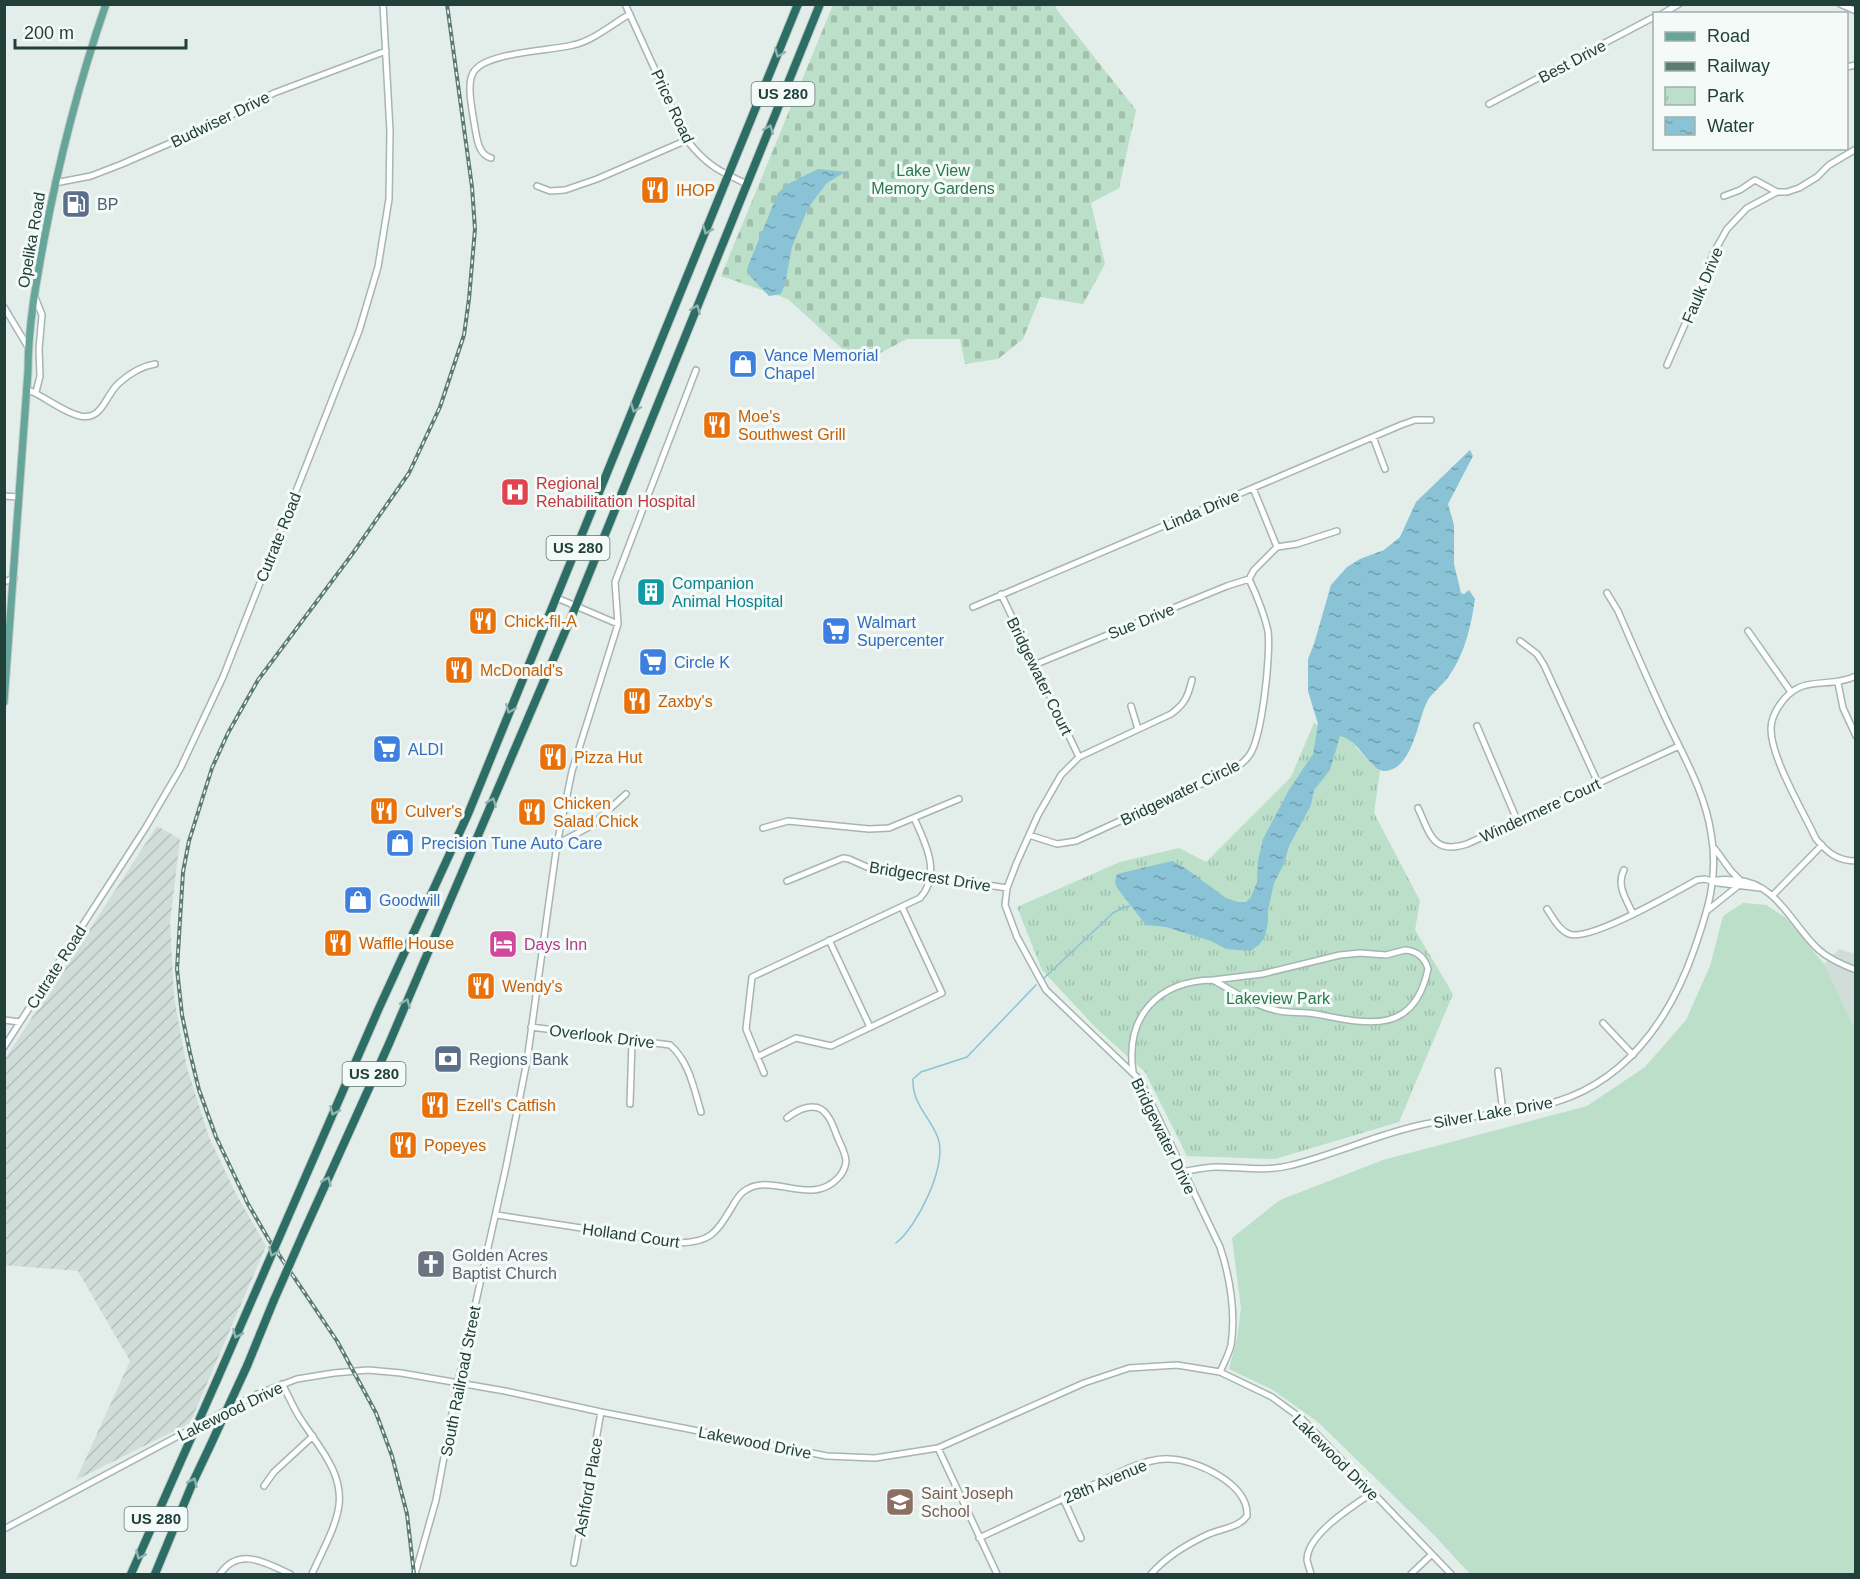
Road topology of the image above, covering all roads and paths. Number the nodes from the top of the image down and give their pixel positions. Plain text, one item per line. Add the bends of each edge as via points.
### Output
1 (106, 4) edge
2 (383, 4) edge
3 (625, 4) edge
4 (798, 4) edge
5 (820, 4) edge
6 (1678, 4) edge
7 (1840, 4) edge
8 (1856, 11) edge
9 (1665, 12) edge
10 (630, 14) junction
11 (1653, 18) edge
12 (386, 51) junction
13 (1489, 104) dead end
14 (687, 140) junction
15 (1856, 149) edge
16 (491, 158) dead end
17 (729, 175) junction
18 (55, 183) junction
19 (747, 184) junction
20 (537, 186) dead end
21 (1777, 192) junction
22 (1724, 196) dead end
23 (34, 297) junction
24 (4, 307) edge
25 (28, 347) junction
26 (155, 364) dead end
27 (1667, 365) dead end
28 (696, 370) dead end
29 (26, 389) junction
30 (36, 392) junction
31 (1431, 420) dead end
32 (1373, 437) junction
33 (1385, 469) dead end
34 (1253, 488) junction
35 (4, 496) edge
36 (18, 497) junction
37 (1337, 531) dead end
38 (1277, 547) junction
39 (14, 579) junction
40 (1249, 579) junction
41 (4, 582) edge
42 (1607, 593) dead end
43 (1001, 594) junction
44 (557, 598) junction
45 (576, 606) junction
46 (973, 607) dead end
47 (618, 624) junction
48 (1748, 631) dead end
49 (1520, 641) dead end
50 (1034, 664) junction
51 (1856, 676) edge
52 (1192, 680) dead end
53 (1838, 683) junction
54 (1791, 692) junction
55 (4, 702) edge
56 (1131, 706) dead end
57 (1477, 726) dead end
58 (1138, 729) junction
59 (1856, 736) edge
60 (1679, 747) junction
61 (1079, 757) junction
62 (1598, 783) junction
63 (626, 794) dead end
64 (958, 799) dead end
65 (1418, 808) dead end
66 (914, 818) junction
67 (1517, 820) junction
68 (763, 828) dead end
69 (1029, 835) junction
70 (557, 844) junction
71 (1822, 845) junction
72 (1713, 846) junction
73 (1856, 861) edge
74 (1624, 870) dead end
75 (930, 876) junction
76 (1713, 880) junction
77 (787, 881) dead end
78 (1740, 883) junction
79 (1007, 888) junction
80 (1772, 896) junction
81 (902, 907) junction
82 (1547, 909) dead end
83 (1707, 911) junction
84 (1633, 914) junction
85 (828, 940) junction
86 (1856, 970) edge
87 (1213, 980) junction
88 (4, 1020) edge
89 (20, 1022) junction
90 (1603, 1023) dead end
91 (531, 1027) junction
92 (870, 1027) junction
93 (632, 1041) junction
94 (4, 1047) edge
95 (1633, 1055) junction
96 (757, 1057) junction
97 (1498, 1071) dead end
98 (764, 1072) dead end
99 (1133, 1072) junction
100 (630, 1104) dead end
101 (701, 1112) dead end
102 (1503, 1113) junction
103 (787, 1118) dead end
104 (1182, 1172) junction
105 (497, 1215) junction
106 (1220, 1371) junction
107 (458, 1382) junction
108 (282, 1384) junction
109 (601, 1412) junction
110 (313, 1436) junction
111 (938, 1448) junction
112 (264, 1486) dead end
113 (1372, 1493) junction
114 (1063, 1498) junction
115 (4, 1529) edge
116 (979, 1538) junction
117 (1081, 1538) dead end
118 (1431, 1555) junction
119 (574, 1563) dead end
120 (131, 1575) edge
121 (155, 1575) edge
122 (220, 1575) edge
123 (290, 1575) edge
124 (312, 1575) edge
125 (415, 1575) edge
126 (997, 1575) edge
127 (1151, 1575) edge
128 (1311, 1575) edge
129 (1410, 1575) edge
130 (1452, 1575) edge

1 - 18 main road, Opelika Road
2 - 12 street, Cutrate Road
3 - 10 street, Price Road
4 -> 17 highway, US 280
19 -> 5 highway, US 280
6 - 9 street
7 - 8 street
10 - 14 street, Price Road
10 - 16 street via 580,43 494,59 476,68 470,79 476,132 481,152
11 - 13 street, Best Drive
12 - 18 street, Budwiser Drive via 274,93 122,164 91,176
12 - 89 street, Cutrate Road via 389,200 378,267 359,331 223,676 185,759 146,827
14 - 17 street, Price Road via 701,159
14 - 20 street via 565,190 550,191
15 - 21 street, Faulk Drive via 1799,188
17 - 19 street, Price Road
17 -> 44 highway, US 280
18 - 23 main road, Opelika Road
45 -> 19 highway, US 280
21 - 22 street via 1755,180
21 - 27 street, Faulk Drive via 1748,208 1727,229
23 - 25 main road, Opelika Road
23 - 30 street via 42,315
24 - 25 street
25 - 29 main road, Opelika Road
26 - 30 street via 119,382 101,410 89,417 76,415
28 - 47 street, South Railroad Street via 620,564 615,582
29 - 30 street
29 - 36 main road, Opelika Road
31 - 32 street, Linda Drive via 1415,420
32 - 33 street
32 - 34 street, Linda Drive
34 - 38 street
34 - 43 street, Linda Drive
35 - 36 street
36 - 39 main road, Opelika Road
37 - 38 street
38 - 40 street
39 - 41 street
39 - 55 main road, Opelika Road
40 - 50 street, Sue Drive
40 - 69 street, Bridgewater Circle via 1264,614 1269,646 1260,727 1252,752 1239,766 1076,842 1057,844
42 - 60 street, Silver Lake Drive
43 - 46 street, Linda Drive
43 - 50 street, Bridgewater Court
44 - 45 street
44 -> 120 highway, US 280, bridge via 468,814
45 - 47 street
121 -> 45 highway, US 280, bridge
47 - 70 street, South Railroad Street via 572,771
48 - 54 street
49 - 62 street via 1544,665
50 - 61 street, Bridgewater Court
51 - 53 street
52 - 58 street, Bridgewater Drive via 1181,706
53 - 54 street via 1801,687
53 - 59 street via 1843,708
54 - 71 street via 1770,727 1774,752
56 - 58 street
57 - 67 street
58 - 61 street, Bridgewater Drive
60 - 62 street, Windermere Court
60 - 72 street, Silver Lake Drive via 1701,794
61 - 69 street, Bridgewater Drive via 1050,791
62 - 67 street, Windermere Court
63 - 70 street via 591,826
64 - 66 street
65 - 67 street, Windermere Court via 1435,841 1447,848 1467,844
66 - 68 street via 889,828 789,821
66 - 75 street via 926,843
69 - 79 street, Bridgewater Drive
70 - 91 street, South Railroad Street
71 - 73 street via 1835,858
71 - 80 street
72 - 76 street, Silver Lake Drive
72 - 78 street, Silver Lake Drive
74 - 84 street via 1620,886
75 - 77 street, Bridgecrest Drive via 867,867 843,858
75 - 79 street, Bridgecrest Drive
75 - 81 street via 925,892
76 - 78 street
76 - 83 street, Silver Lake Drive
76 - 84 street via 1697,880
78 - 80 street
78 - 83 street, Silver Lake Drive
79 - 99 street, Bridgewater Drive via 1005,905 1017,938 1046,990
80 - 86 street via 1821,952
81 - 85 street
81 - 92 street via 942,993
82 - 84 street via 1558,926 1578,936
83 - 95 street, Silver Lake Drive via 1681,986 1661,1021
85 - 92 street
85 - 96 street via 752,976 746,1023
87 - 87 street via 1273,1010 1372,1022 1391,1020 1413,1006 1428,969 1423,958 1405,950 1386,955 1340,955 1242,978
87 - 99 street via 1192,981 1155,998 1142,1013 1134,1032
88 - 89 street, Cutrate Road
89 - 94 street, Cutrate Road
90 - 95 street
91 - 93 street, Overlook Drive
91 - 105 street, South Railroad Street
92 - 96 street via 831,1046 796,1038
93 - 100 street
93 - 101 street, Overlook Drive via 669,1045 676,1050 692,1081
95 - 102 street, Silver Lake Drive via 1582,1091 1545,1105
96 - 98 street
97 - 102 street
99 - 104 street, Bridgewater Drive
102 - 104 street, Silver Lake Drive via 1407,1128 1293,1165 1213,1167
103 - 105 street, Holland Court via 808,1107 827,1113 845,1156 841,1175 815,1191 775,1186 749,1189 738,1198 716,1232 706,1239 679,1243
104 - 106 street, Bridgewater Drive via 1226,1266 1231,1305 1230,1346
105 - 107 street, South Railroad Street
106 - 111 street, Lakewood Drive via 1177,1365 1129,1368 1084,1383
106 - 113 street, Lakewood Drive via 1272,1397 1302,1419
107 - 108 street, Lakewood Drive via 368,1370
107 - 109 street, Lakewood Drive
107 - 125 street, South Railroad Street via 436,1500
108 - 110 street
108 - 115 street, Lakewood Drive via 229,1408
109 - 111 street, Lakewood Drive via 827,1456 875,1458
109 - 119 street, Ashford Place
110 - 112 street
110 - 124 street via 331,1464 339,1504
111 - 116 street
113 - 118 street, Lakewood Drive
113 - 128 street via 1343,1512 1315,1539 1307,1559
114 - 116 street, 28th Avenue
114 - 117 street
114 - 127 street, 28th Avenue via 1129,1468 1168,1458 1188,1461 1223,1478 1245,1503 1247,1516 1237,1525 1176,1552
116 - 126 street
118 - 129 street
118 - 130 street, Lakewood Drive
122 - 123 street via 229,1564 254,1559

